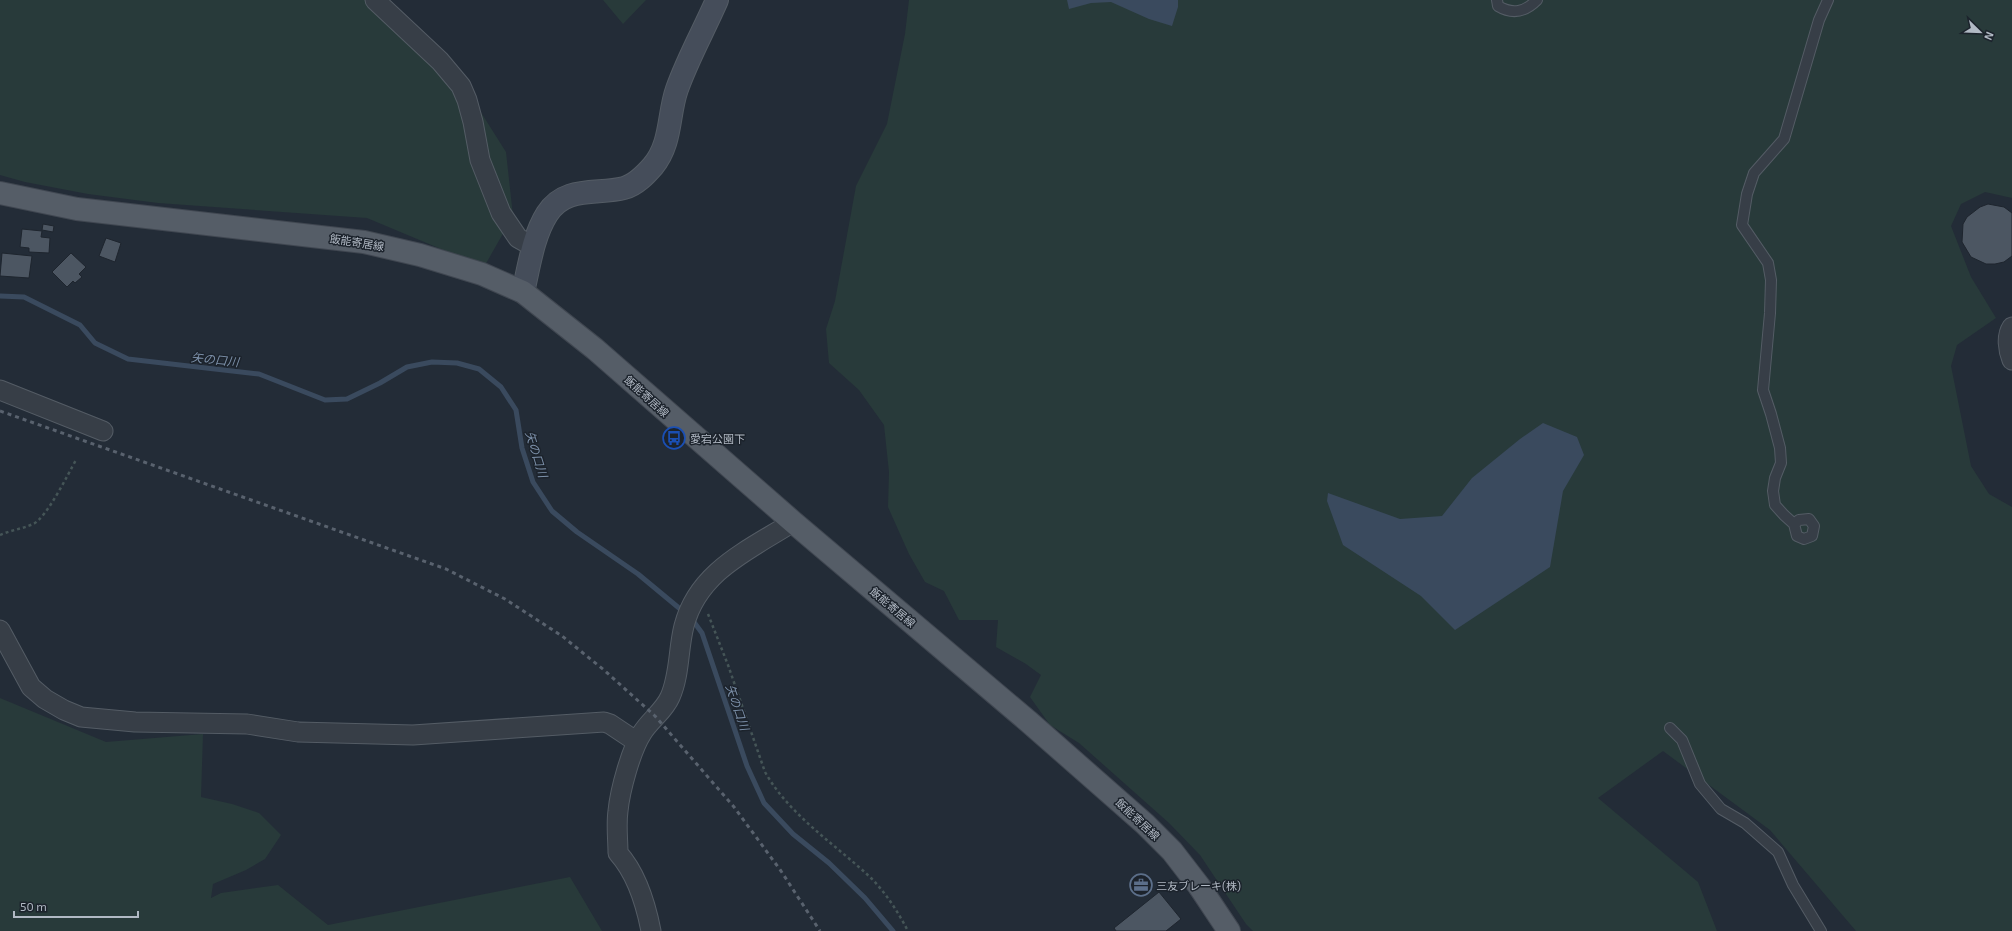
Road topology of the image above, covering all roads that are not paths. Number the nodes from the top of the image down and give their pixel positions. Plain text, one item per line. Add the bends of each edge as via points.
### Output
1 (375, 0) edge
2 (717, 0) edge
3 (1497, 0) edge
4 (1537, 0) edge
5 (1828, 0) edge
6 (0, 193) edge
7 (534, 247) junction
8 (523, 292) junction
9 (2012, 327) edge
10 (2012, 360) edge
11 (0, 390) edge
12 (103, 431) dead end
13 (793, 522) junction
14 (1794, 524) dead end
15 (0, 630) edge
16 (1670, 728) dead end
17 (637, 742) junction
18 (651, 931) edge
19 (1229, 931) edge
20 (1821, 931) edge

1 - 7 street via 440,61 461,86 473,122 480,160 501,213 518,238
2 - 7 street via 677,89 670,127 654,165 639,180 625,188 580,193 558,202 547,213
3 - 4 lane via 1498,6 1507,11 1518,12 1529,8
5 - 14 lane via 1784,139 1754,173 1747,194 1742,225 1768,263 1771,280 1763,390 1780,448 1781,463 1773,491 1775,505
6 - 8 main road, 飯能寄居線 via 76,209 364,242 454,265
7 - 8 street
8 - 13 main road, 飯能寄居線 via 595,349
9 - 10 street via 2008,332
11 - 12 street
13 - 17 street via 719,569 707,581 695,599 685,624 670,697
13 - 19 main road, 飯能寄居線 via 1034,726 1145,824 1172,851
15 - 17 street via 31,687 45,700 81,717 135,722 247,724 298,732 413,735 604,722
16 - 20 lane via 1682,740 1700,784 1721,809 1745,823 1778,852 1793,885
17 - 18 street via 618,811 618,853 628,864 642,898

